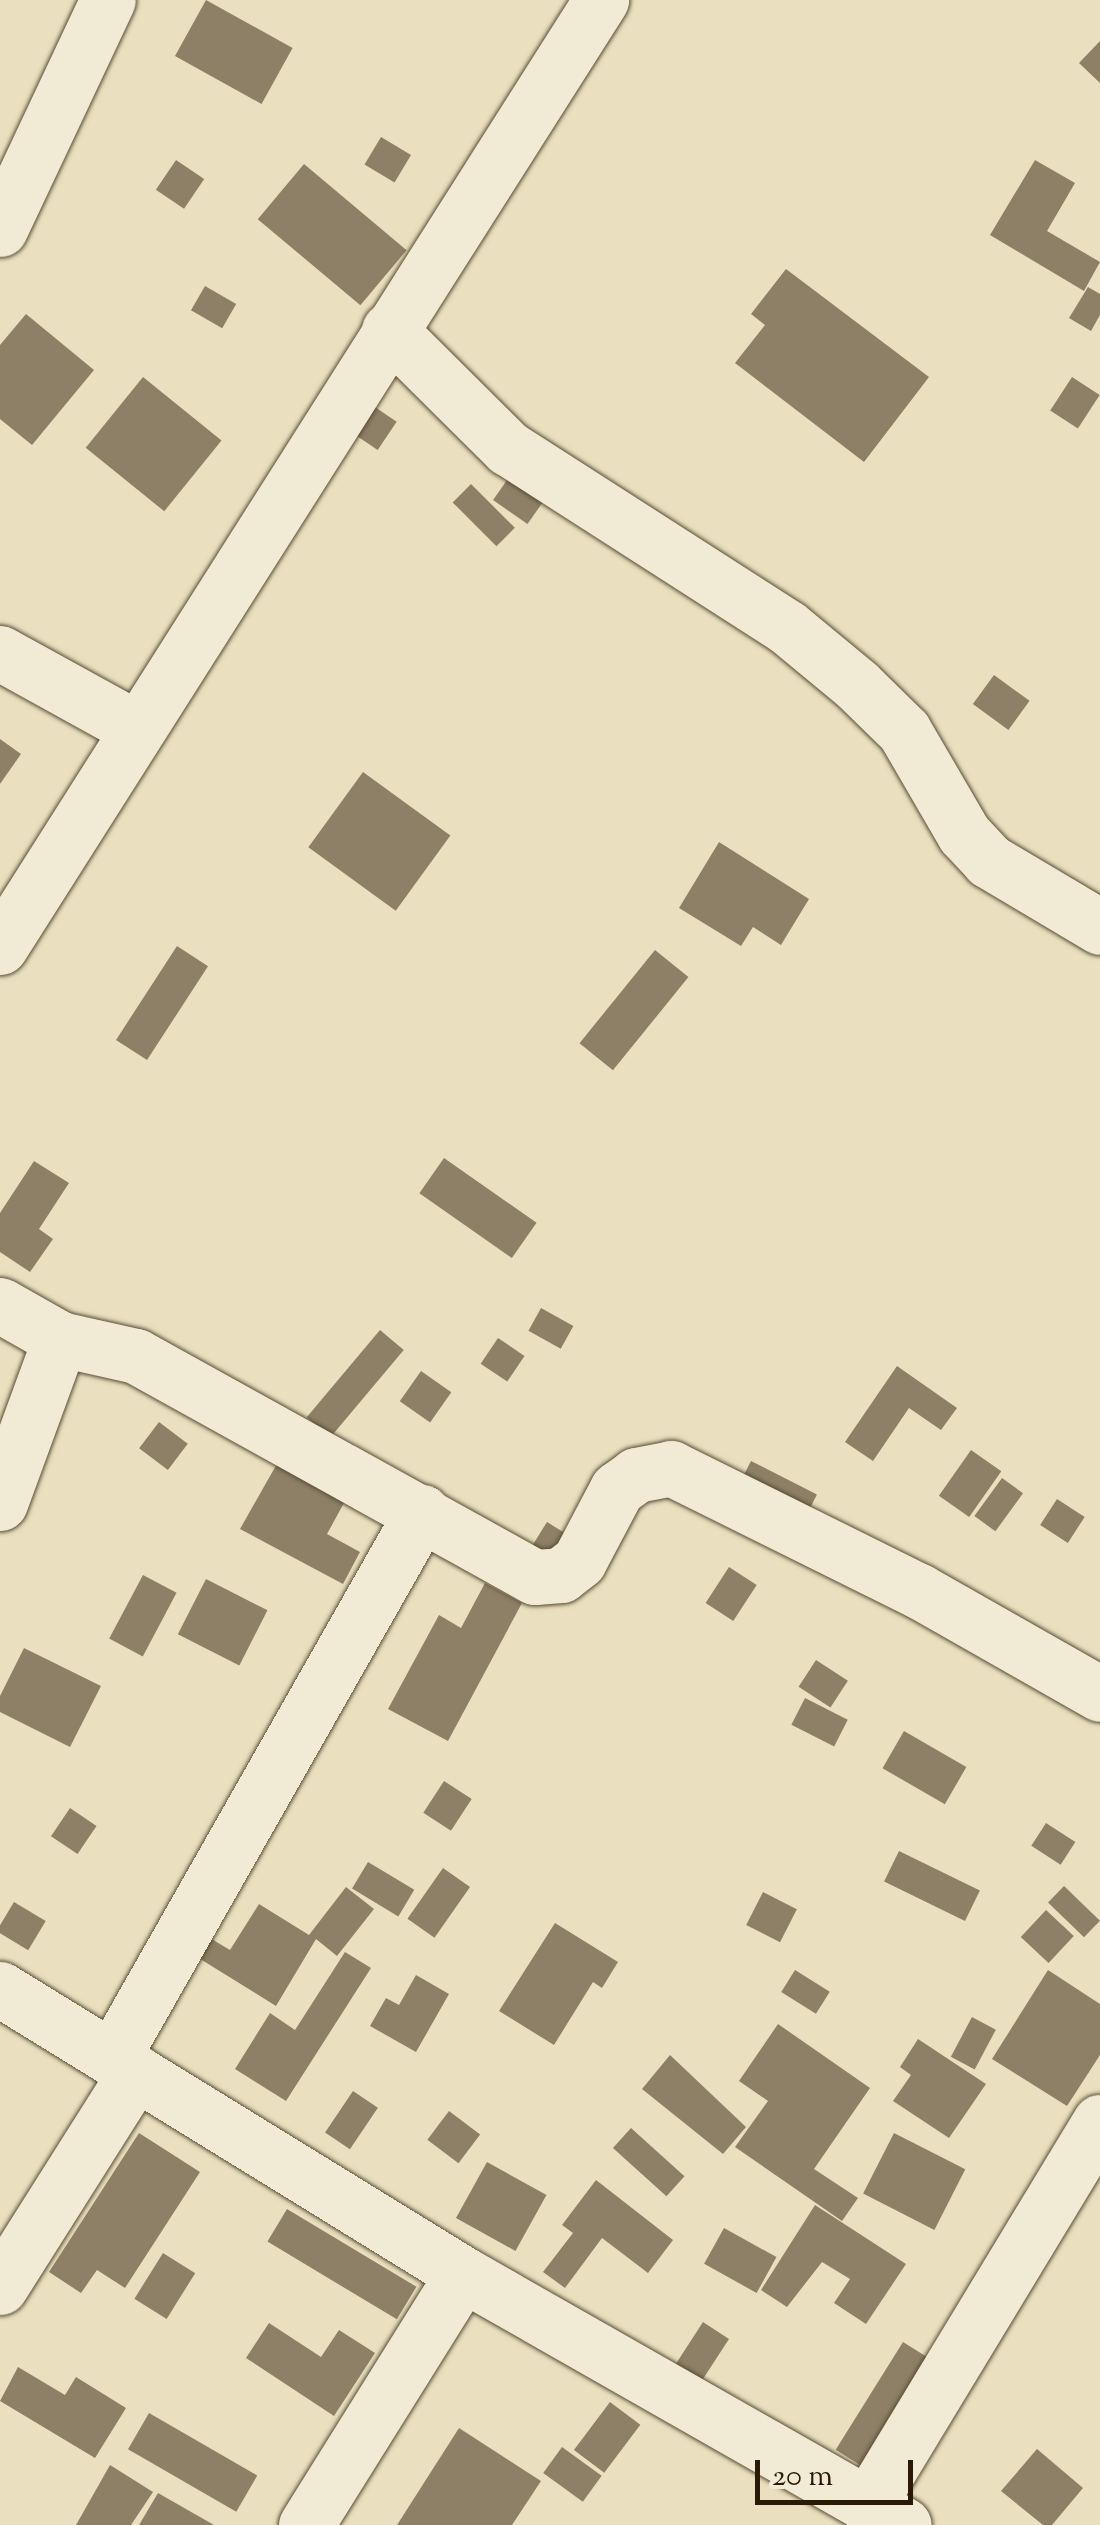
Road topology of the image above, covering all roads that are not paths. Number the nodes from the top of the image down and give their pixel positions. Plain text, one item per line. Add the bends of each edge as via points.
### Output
1 (108, 0) edge
2 (602, 0) edge
3 (0, 229) edge
4 (389, 330) junction
5 (0, 652) edge
6 (134, 727) junction
7 (1100, 927) edge
8 (0, 948) edge
9 (0, 1305) edge
10 (60, 1339) junction
11 (0, 1504) edge
12 (422, 1512) junction
13 (1100, 1694) edge
14 (0, 1990) edge
15 (124, 2064) junction
16 (1100, 2122) edge
17 (463, 2274) junction
18 (0, 2287) edge
19 (886, 2515) edge
20 (306, 2525) edge

1 - 3 street
2 - 4 street
4 - 6 street
4 - 7 street via 508,448 787,627 857,685 904,731 964,834 989,861
5 - 6 street
6 - 8 street
9 - 10 street
10 - 11 street
10 - 12 street via 136,1356
12 - 13 street via 535,1577 562,1575 579,1561 617,1489 636,1475 671,1468 919,1590
12 - 15 street
14 - 15 street
15 - 17 street
15 - 18 street
16 - 19 street
17 - 19 street
17 - 20 street

